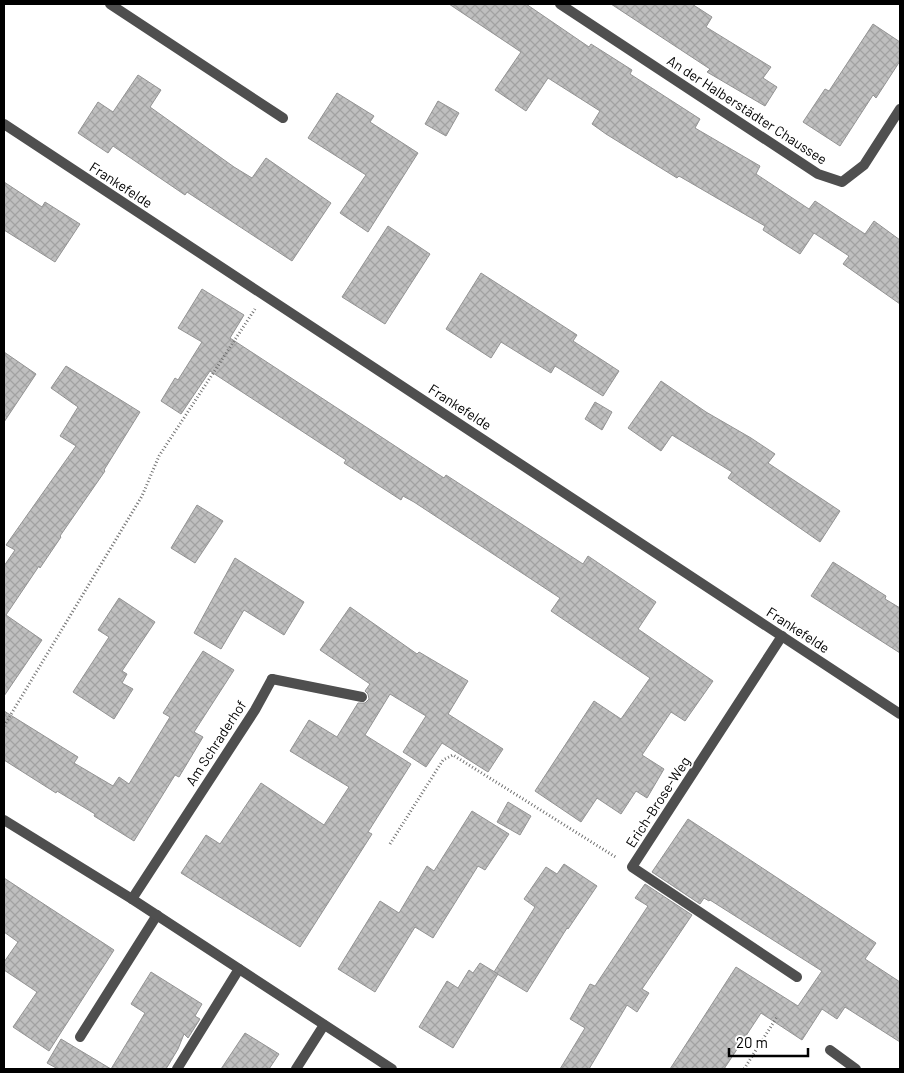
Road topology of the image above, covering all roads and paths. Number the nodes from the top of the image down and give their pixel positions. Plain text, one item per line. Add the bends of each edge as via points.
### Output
1 (110, 4) edge
2 (560, 4) edge
3 (900, 109) edge
4 (283, 118) dead end
5 (4, 124) edge
6 (264, 295) junction
7 (782, 636) junction
8 (362, 697) dead end
9 (900, 714) edge
10 (4, 726) edge
11 (4, 820) edge
12 (390, 844) dead end
13 (632, 867) junction
14 (132, 899) junction
15 (157, 915) junction
16 (239, 969) junction
17 (797, 977) dead end
18 (777, 1017) dead end
19 (324, 1025) junction
20 (80, 1037) dead end
21 (830, 1050) dead end
22 (177, 1069) edge
23 (296, 1069) edge
24 (392, 1069) edge
25 (744, 1069) edge
26 (856, 1069) edge

1 - 4 street
2 - 3 street, An der Halberstädter Chaussee via 818,174 842,182 864,165
5 - 6 street, Frankefelde
6 - 7 street, Frankefelde
6 - 10 path via 159,456 142,496
7 - 9 street, Frankefelde
7 - 13 street, Erich-Brose-Weg
8 - 14 street, Am Schraderhof via 272,679
11 - 14 street
12 - 13 path via 442,760 453,755
13 - 17 street, Erich-Brose-Weg
14 - 15 street
15 - 16 street
15 - 20 street
16 - 19 street
16 - 22 street
18 - 25 path
19 - 23 street
19 - 24 street
21 - 26 street

